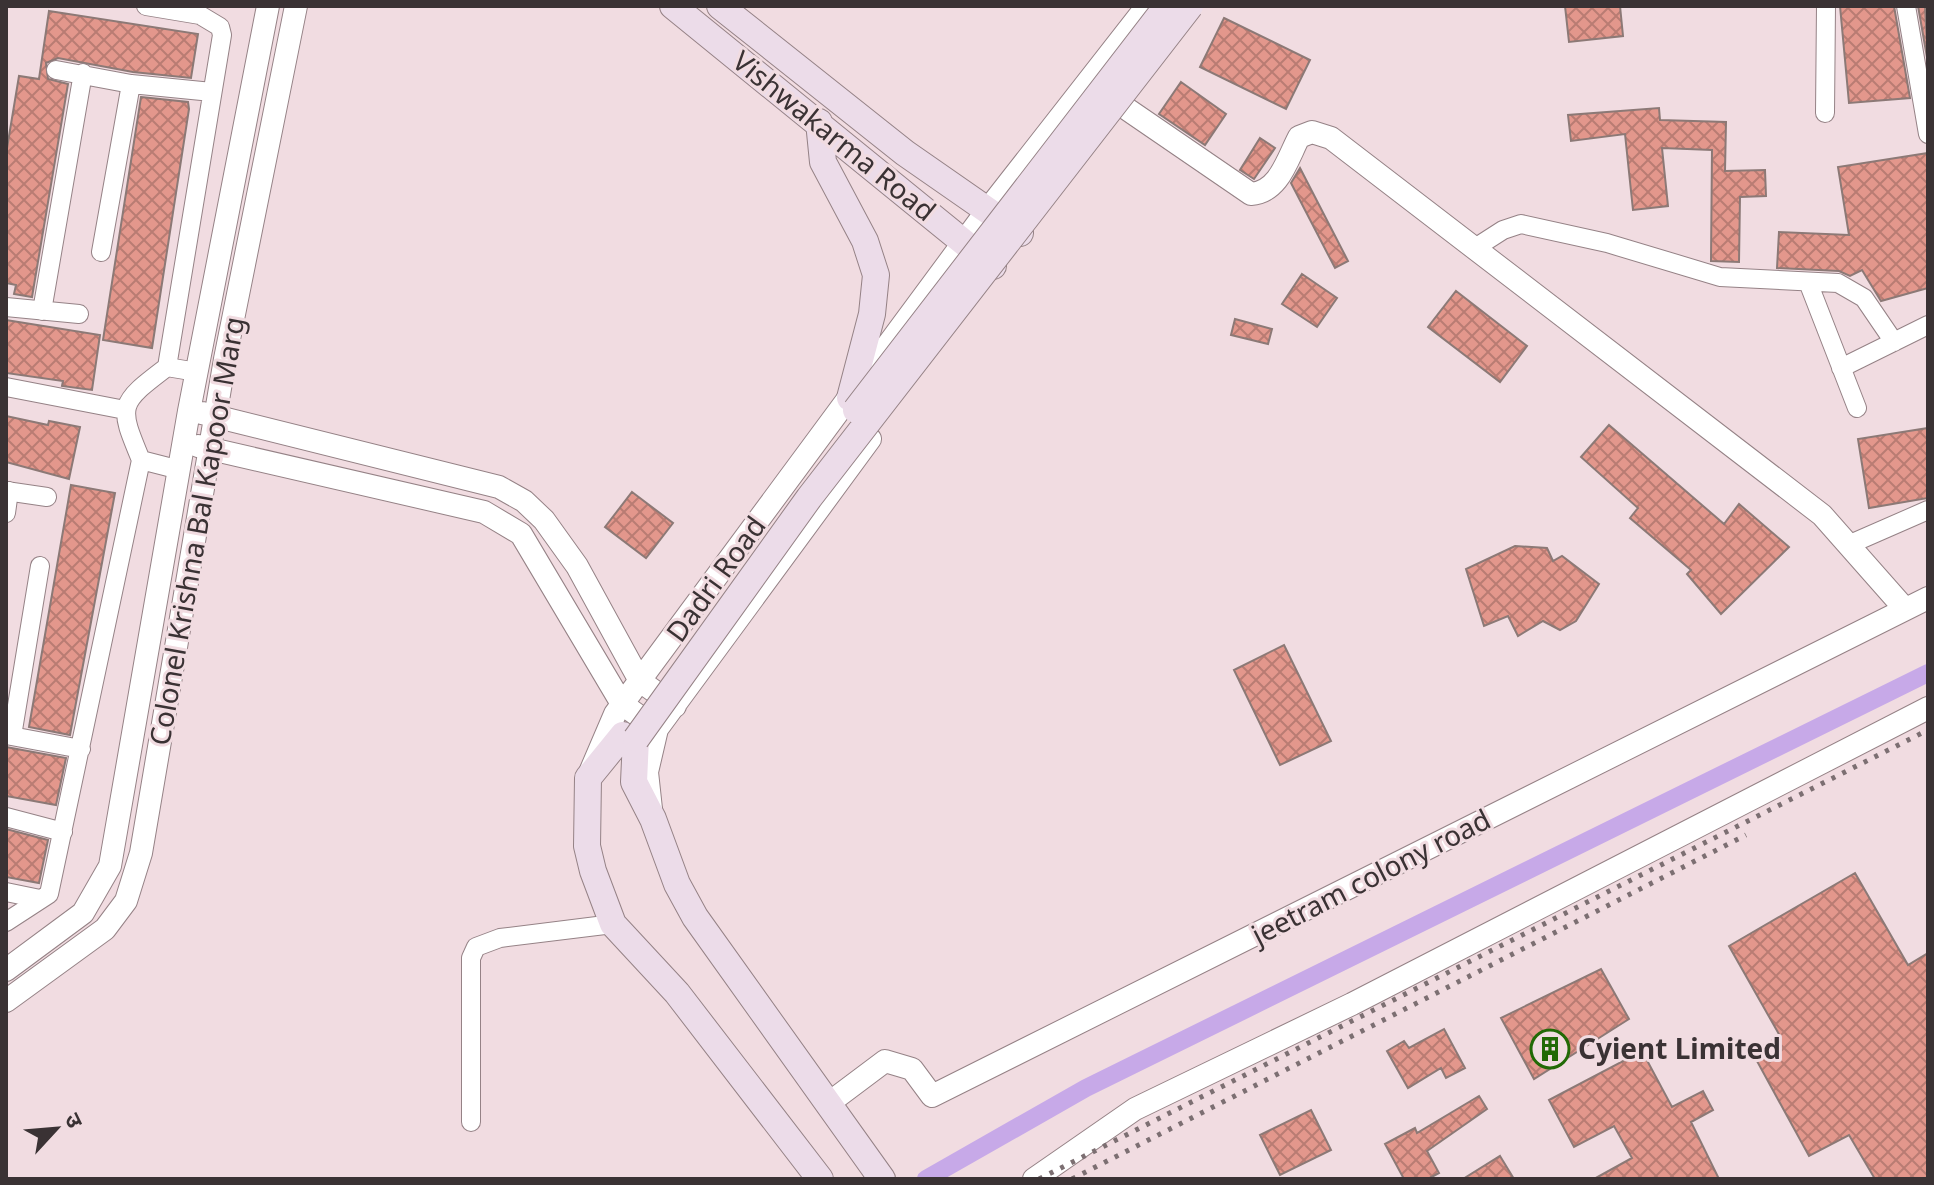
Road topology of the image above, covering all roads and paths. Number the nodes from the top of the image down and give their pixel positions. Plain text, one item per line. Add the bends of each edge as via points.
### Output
1 (146, 6) edge
2 (268, 6) edge
3 (296, 6) edge
4 (673, 6) edge
5 (720, 6) edge
6 (1147, 6) edge
7 (1167, 6) edge
8 (1826, 6) edge
9 (1906, 6) edge
10 (1196, 7) edge
11 (181, 9) edge
12 (56, 70) dead end
13 (83, 73) junction
14 (131, 84) junction
15 (212, 92) junction
16 (1124, 107) junction
17 (1825, 113) dead end
18 (819, 122) junction
19 (1928, 134) edge
20 (986, 212) junction
21 (1022, 235) junction
22 (964, 243) junction
23 (1475, 248) junction
24 (101, 252) dead end
25 (995, 267) junction
26 (1808, 282) junction
27 (6, 307) edge
28 (42, 311) junction
29 (79, 314) dead end
30 (1928, 325) edge
31 (1894, 342) junction
32 (167, 367) junction
33 (1841, 368) junction
34 (197, 372) junction
35 (6, 387) edge
36 (850, 398) junction
37 (1857, 408) dead end
38 (125, 410) junction
39 (189, 411) junction
40 (215, 415) junction
41 (185, 443) junction
42 (210, 448) junction
43 (141, 460) junction
44 (180, 470) junction
45 (8, 491) edge
46 (47, 497) dead end
47 (1928, 510) edge
48 (6, 513) edge
49 (1848, 545) junction
50 (40, 566) dead end
51 (1928, 598) edge
52 (1905, 609) junction
53 (640, 681) junction
54 (622, 704) junction
55 (675, 706) junction
56 (1928, 708) edge
57 (639, 734) junction
58 (9, 736) edge
59 (81, 749) junction
60 (588, 778) junction
61 (6, 817) edge
62 (63, 832) junction
63 (6, 892) edge
64 (40, 899) junction
65 (6, 922) edge
66 (613, 924) junction
67 (6, 970) edge
68 (6, 1001) edge
69 (829, 1103) junction
70 (471, 1122) dead end
71 (812, 1169) edge
72 (882, 1179) edge
73 (1034, 1179) edge

1 - 11 street
2 - 34 street, Colonel Krishna Bal Kapoor Marg
3 - 40 street, Colonel Krishna Bal Kapoor Marg
4 - 18 main road, Vishwakarma Road
5 - 20 main road, Vishwakarma Road
6 - 20 street, Dadri Road
7 - 57 main road, bridge via 884,371 681,646
8 - 17 street
9 - 19 street
10 - 16 street, Dadri Road
10 - 57 main road, bridge via 809,498
11 - 15 street via 220,27
12 - 13 street
13 - 14 street
13 - 28 street
14 - 15 street
14 - 24 street
15 - 32 street
16 - 21 street, Dadri Road
16 - 23 street via 1251,194 1275,185 1299,137 1312,132 1331,138
18 - 22 main road, Vishwakarma Road
18 - 36 main road via 823,162 865,241 876,275 872,314
20 - 21 main road, Vishwakarma Road
20 - 22 street, Dadri Road
21 - 25 street, Dadri Road
22 - 25 main road, Vishwakarma Road
22 - 36 street, Dadri Road
23 - 26 street via 1521,224 1720,277
23 - 49 street via 1822,515
25 - 55 street, Dadri Road
26 - 31 street via 1853,289
26 - 33 street
27 - 28 street
28 - 29 street
30 - 31 street
31 - 33 street
32 - 34 street
32 - 38 street via 130,397
33 - 37 street
34 - 39 street, Colonel Krishna Bal Kapoor Marg
35 - 38 street
36 - 53 street, Dadri Road
38 - 43 street via 125,424
39 - 40 street
39 - 41 street, Colonel Krishna Bal Kapoor Marg
40 - 42 street, Colonel Krishna Bal Kapoor Marg
40 - 53 street via 499,487 524,501 577,566
41 - 42 street
41 - 44 street, Colonel Krishna Bal Kapoor Marg
42 - 54 street via 502,520 521,534 540,561
42 - 68 street, Colonel Krishna Bal Kapoor Marg via 141,853 126,901 105,929
43 - 44 street
43 - 59 street
44 - 67 street, Colonel Krishna Bal Kapoor Marg via 110,866 83,913
45 - 46 street
45 - 48 street
47 - 49 street
49 - 52 street
50 - 58 street
51 - 52 street, jeetram colony road
52 - 69 street, jeetram colony road via 932,1096 912,1069 885,1061
53 - 54 street, Dadri Road
53 - 55 street
54 - 57 street
54 - 60 street, Dadri Road
55 - 57 street, Dadri Road
56 - 73 street via 1352,1004 1135,1109
57 - 60 main road
57 - 69 main road via 634,782 695,917
58 - 59 street
59 - 62 street
60 - 66 main road, Dadri Road via 587,846
61 - 62 street
62 - 64 street via 49,894
63 - 64 street
64 - 65 street
66 - 70 street via 500,938 476,947 471,958
66 - 71 main road, Dadri Road via 677,993
69 - 72 main road

